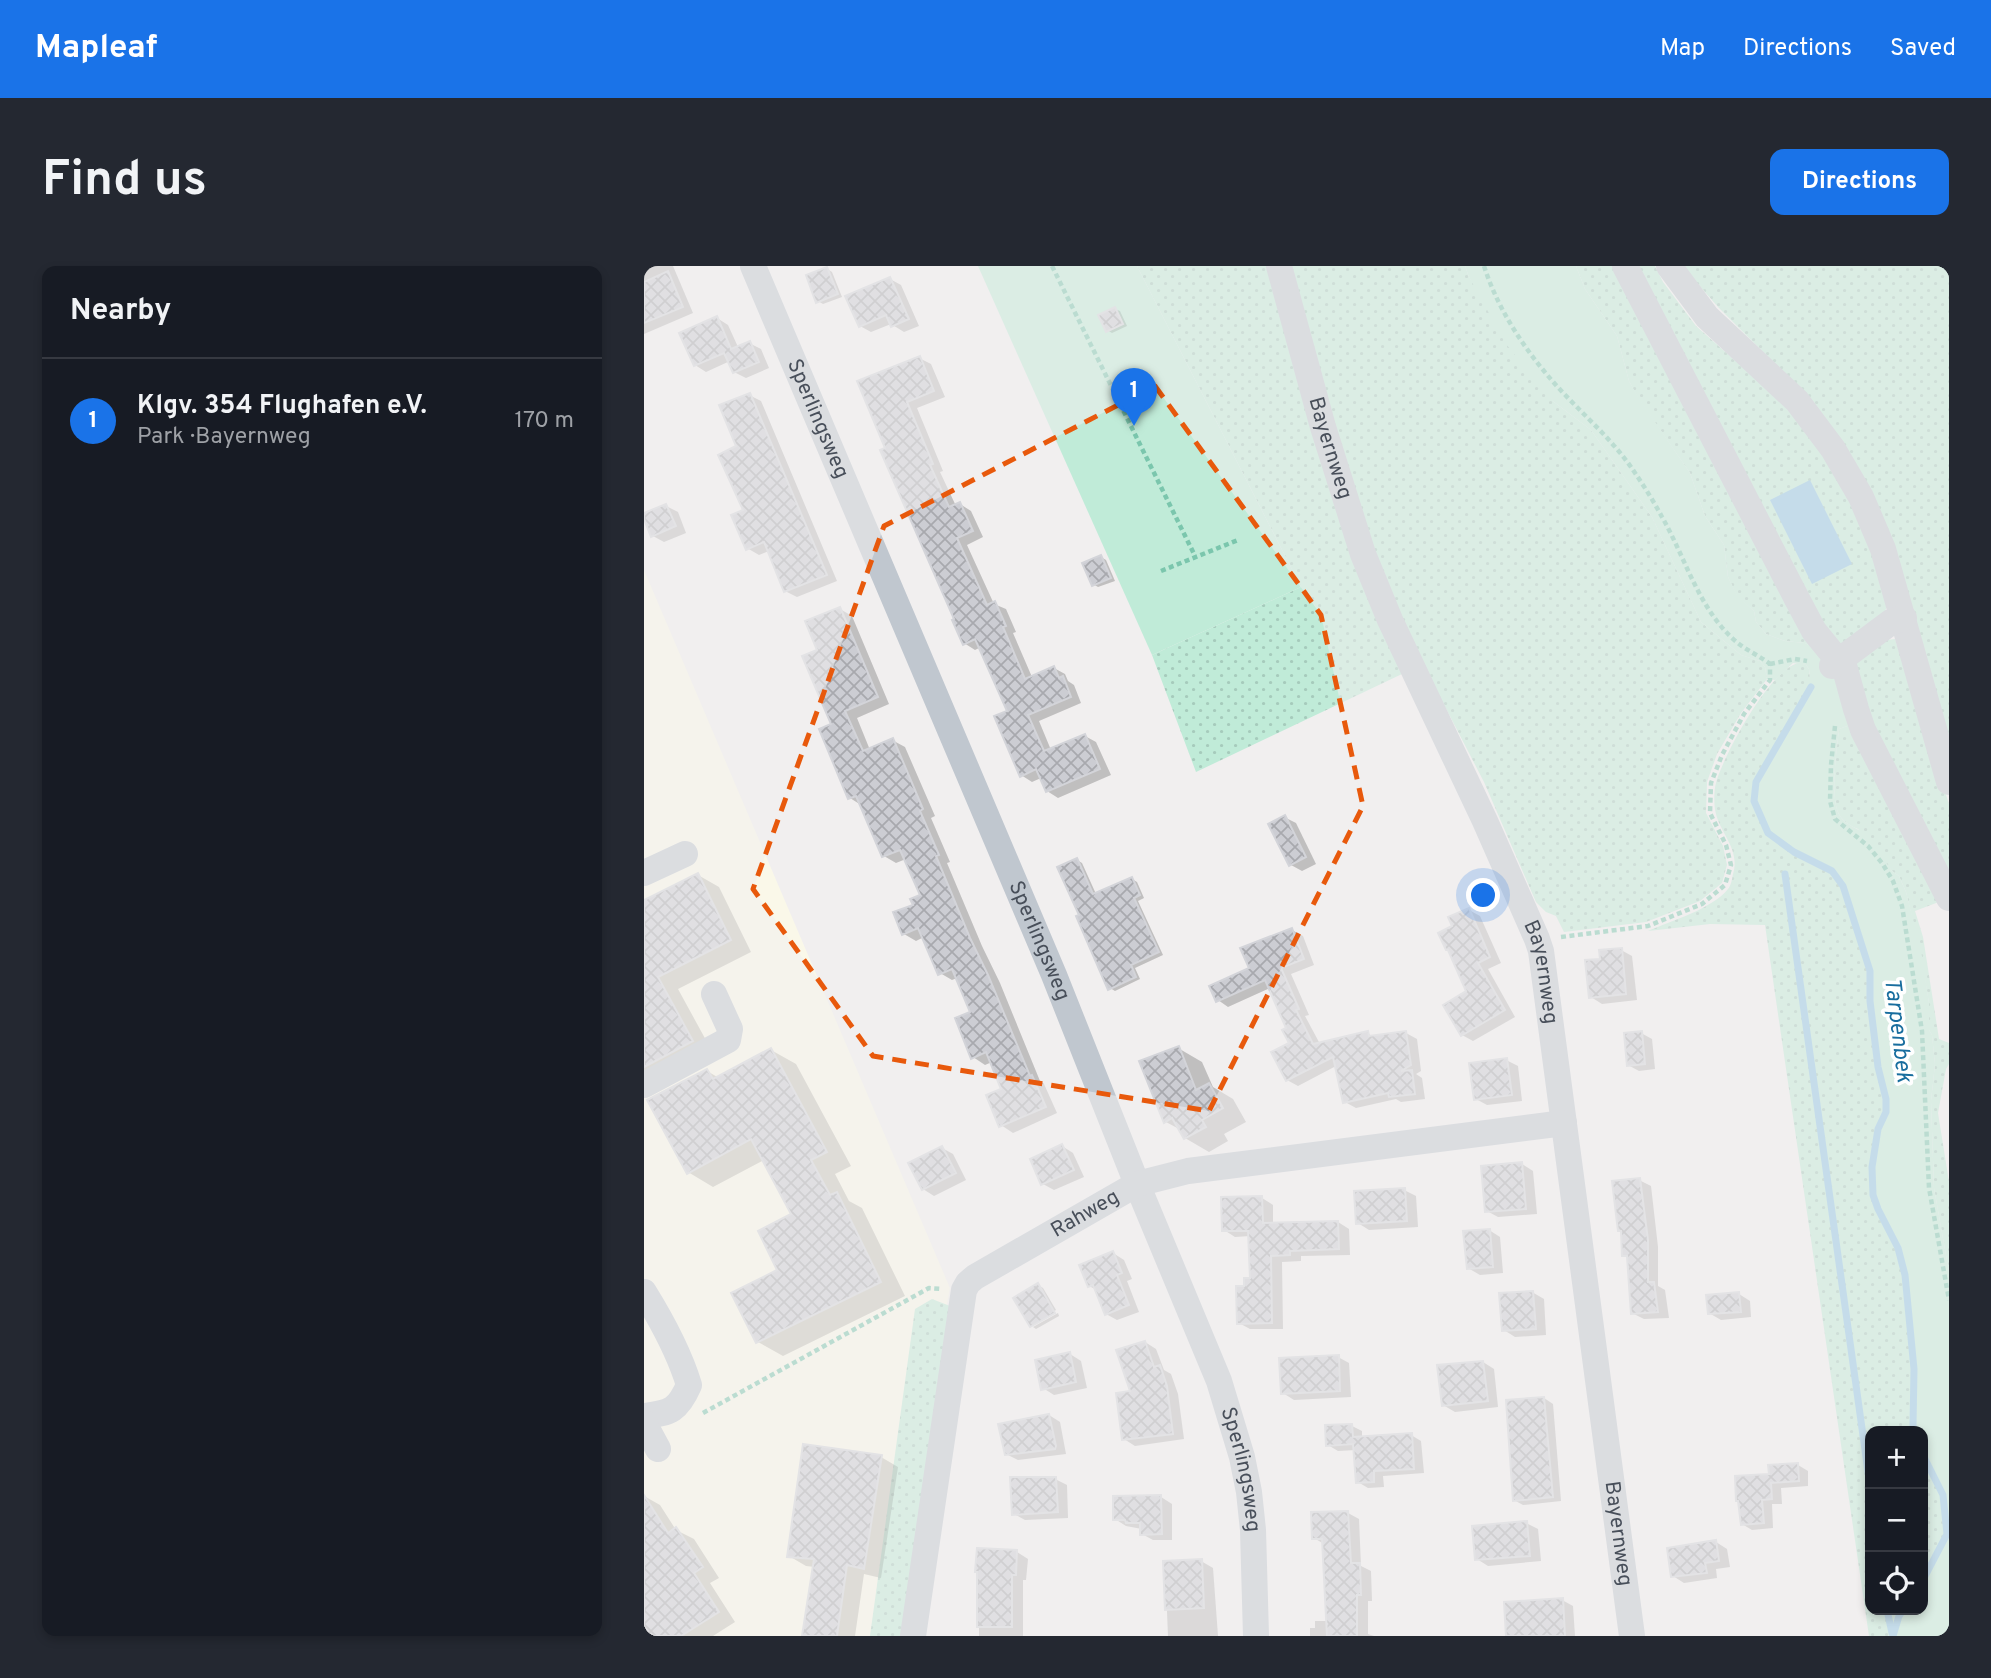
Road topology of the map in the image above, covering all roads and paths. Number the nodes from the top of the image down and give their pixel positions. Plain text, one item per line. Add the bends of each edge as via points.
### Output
1 (753, 266) edge
2 (1052, 266) edge
3 (1279, 266) edge
4 (1484, 266) edge
5 (1625, 266) edge
6 (1669, 266) edge
7 (1238, 540) dead end
8 (1195, 556) junction
9 (1161, 571) dead end
10 (1904, 618) junction
11 (1770, 664) junction
12 (1829, 664) junction
13 (1835, 718) dead end
14 (1949, 782) edge
15 (685, 854) dead end
16 (644, 873) edge
17 (1949, 898) edge
18 (1538, 939) junction
19 (714, 994) dead end
20 (644, 1085) edge
21 (1564, 1123) junction
22 (1137, 1184) junction
23 (964, 1290) junction
24 (644, 1292) edge
25 (1949, 1300) edge
26 (701, 1414) dead end
27 (644, 1416) edge
28 (644, 1423) edge
29 (658, 1449) dead end
30 (913, 1636) edge
31 (1256, 1636) edge
32 (1632, 1636) edge

1 - 22 street, Sperlingsweg via 1054,975
2 - 8 path
3 - 18 street, Bayernweg via 1363,554
4 - 11 path via 1503,311 1529,352 1630,466 1663,517 1711,613 1730,637
5 - 12 street
6 - 10 street via 1707,317 1797,401 1833,449 1861,497 1883,549
7 - 8 path
8 - 9 path
10 - 12 street
10 - 14 street
11 - 12 path via 1795,659
11 - 18 path via 1770,681 1744,715 1711,783 1710,813 1731,865 1725,885 1702,904 1648,926
12 - 17 street via 1849,679 1863,730
13 - 25 path via 1830,801 1835,819 1882,863 1902,906 1922,1031 1929,1188
15 - 16 street
18 - 21 street, Bayernweg
19 - 20 street via 730,1029 728,1040
21 - 22 street, Rahweg via 1188,1171
21 - 32 street, Bayernweg
22 - 23 street, Rahweg via 975,1277
22 - 31 street, Sperlingsweg via 1219,1381 1242,1457 1253,1530
23 - 26 path via 929,1287
23 - 30 street
24 - 27 street via 689,1385 681,1404 662,1414
28 - 29 street

